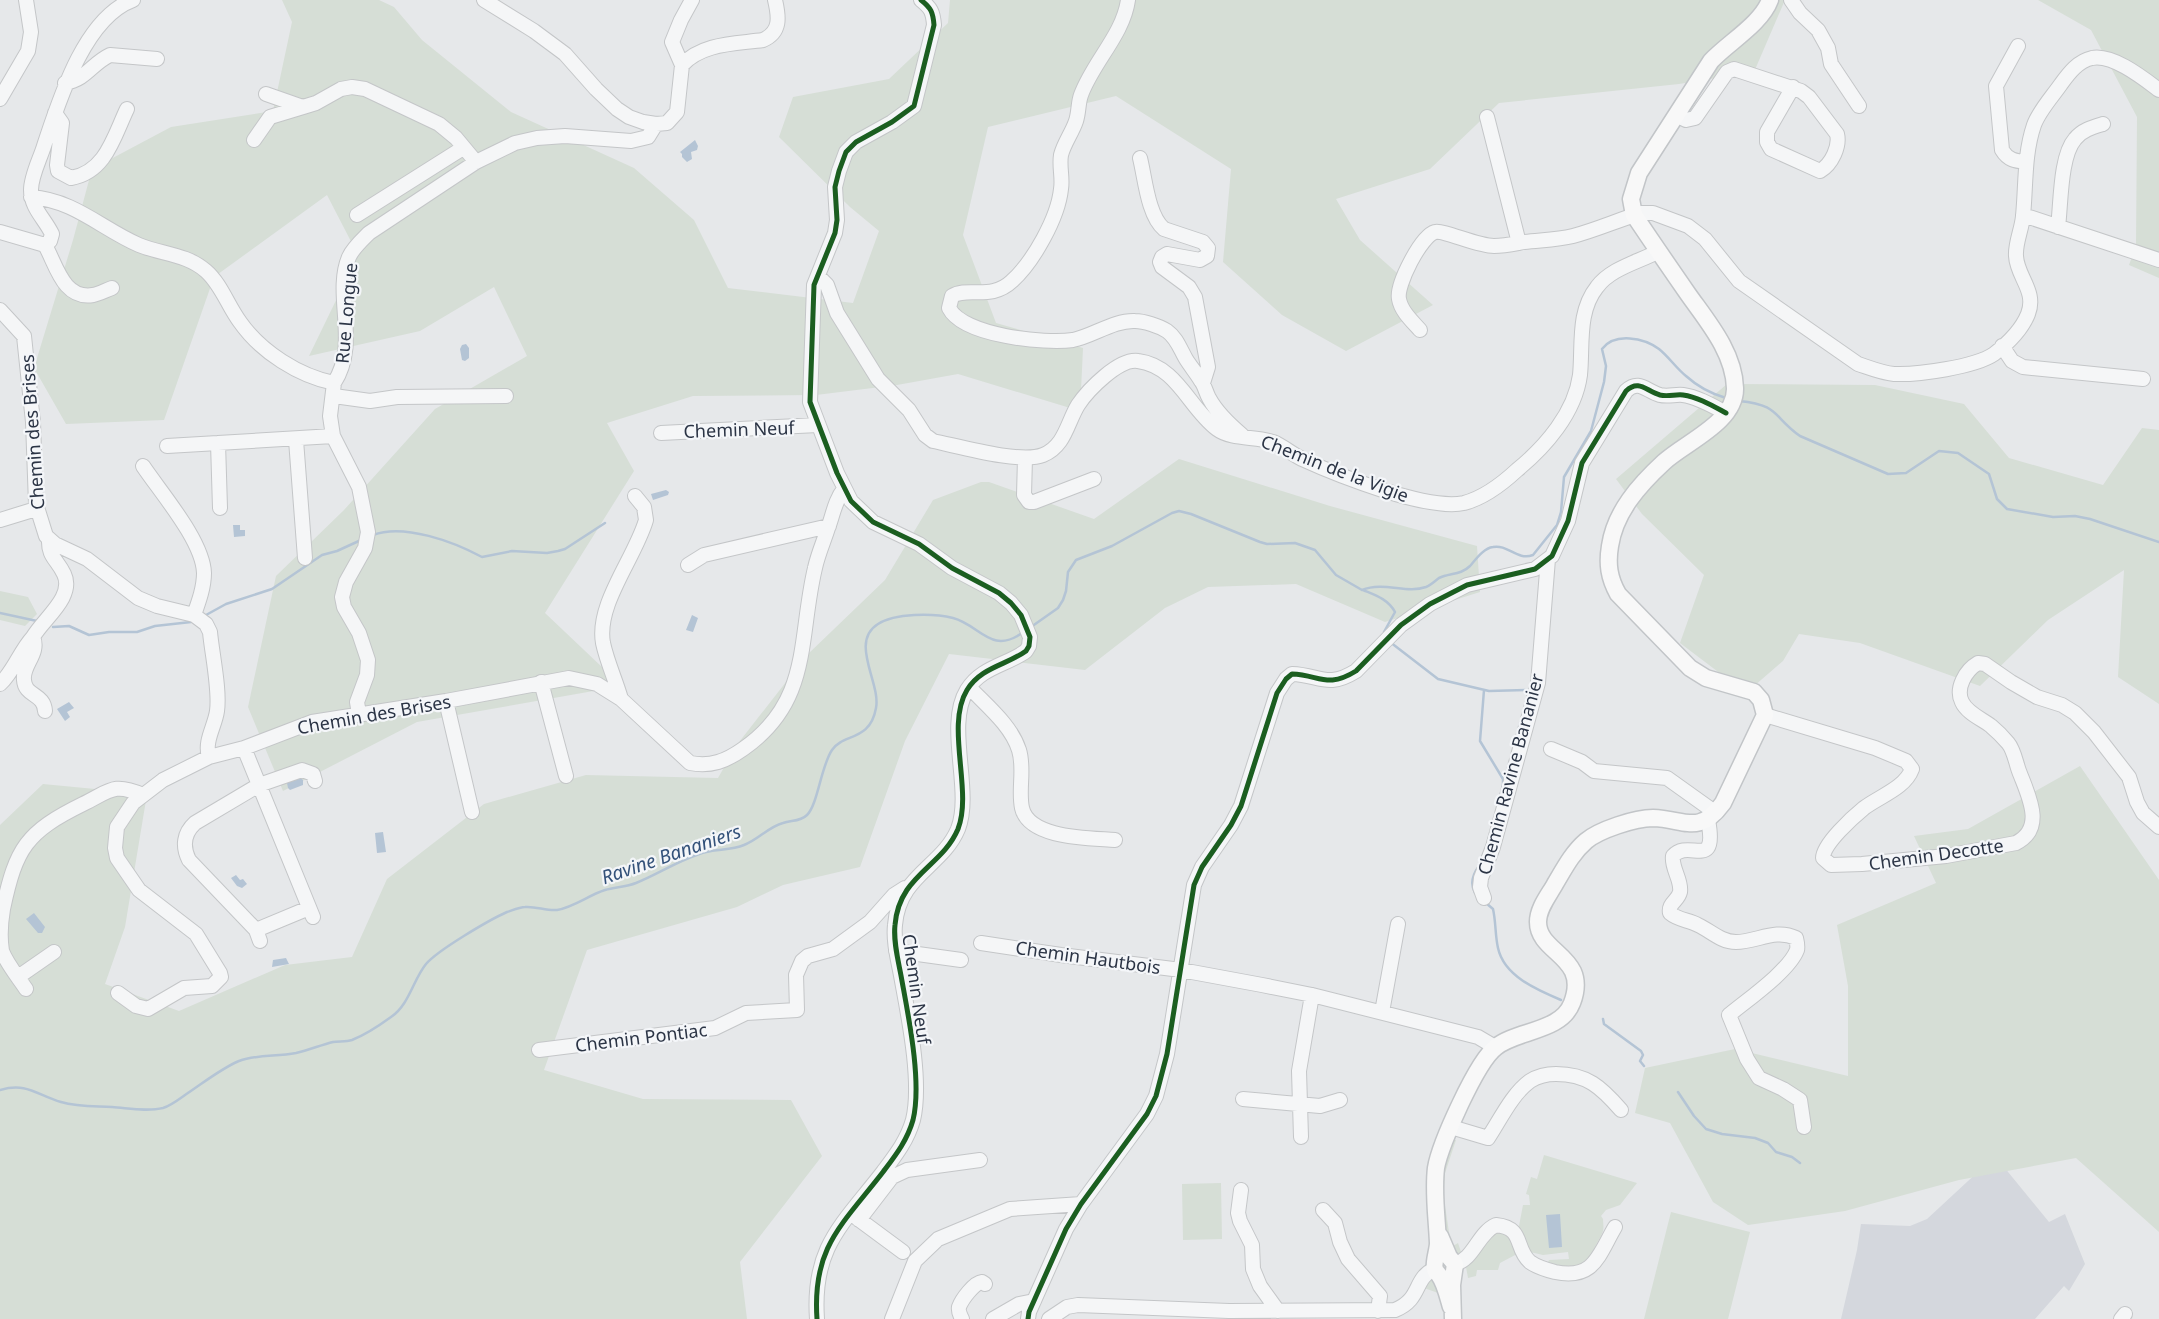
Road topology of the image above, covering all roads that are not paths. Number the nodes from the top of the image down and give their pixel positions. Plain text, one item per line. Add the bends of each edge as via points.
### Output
1 (26, 0) edge
2 (133, 0) edge
3 (692, 0) edge
4 (774, 0) edge
5 (921, 0) edge
6 (1128, 0) edge
7 (1770, 0) edge
8 (1791, 0) edge
9 (487, 1) edge
10 (2018, 46) dead end
11 (157, 59) dead end
12 (682, 65) junction
13 (65, 82) junction
14 (1793, 87) junction
15 (2159, 90) edge
16 (266, 94) dead end
17 (0, 99) edge
18 (1859, 106) dead end
19 (303, 107) junction
20 (127, 109) dead end
21 (55, 113) junction
22 (1676, 115) junction
23 (1487, 118) dead end
24 (656, 124) junction
25 (2103, 124) dead end
26 (254, 140) dead end
27 (463, 148) junction
28 (1140, 158) dead end
29 (476, 162) junction
30 (2026, 162) junction
31 (32, 198) junction
32 (357, 215) dead end
33 (1634, 215) junction
34 (2023, 216) junction
35 (2058, 227) junction
36 (0, 232) edge
37 (1519, 243) junction
38 (45, 245) junction
39 (1659, 251) junction
40 (2159, 260) edge
41 (818, 276) junction
42 (112, 288) dead end
43 (2, 316) edge
44 (1420, 330) dead end
45 (2002, 346) junction
46 (2143, 379) dead end
47 (1203, 383) junction
48 (334, 390) junction
49 (506, 396) dead end
50 (1730, 405) junction
51 (818, 425) junction
52 (661, 432) dead end
53 (333, 436) junction
54 (1243, 436) junction
55 (296, 440) junction
56 (218, 443) junction
57 (167, 446) dead end
58 (1025, 458) junction
59 (143, 466) dead end
60 (1094, 479) dead end
61 (844, 489) junction
62 (635, 496) dead end
63 (220, 508) dead end
64 (36, 509) junction
65 (0, 520) edge
66 (829, 526) junction
67 (49, 539) junction
68 (305, 558) dead end
69 (1548, 560) junction
70 (688, 565) dead end
71 (194, 614) junction
72 (34, 637) junction
73 (541, 682) junction
74 (0, 684) edge
75 (969, 687) junction
76 (621, 699) junction
77 (446, 701) junction
78 (45, 711) dead end
79 (359, 714) junction
80 (1765, 715) junction
81 (244, 748) junction
82 (1551, 749) dead end
83 (209, 757) junction
84 (566, 776) dead end
85 (314, 781) dead end
86 (259, 786) junction
87 (143, 794) junction
88 (472, 812) dead end
89 (1712, 816) junction
90 (2159, 827) edge
91 (1115, 840) dead end
92 (908, 886) junction
93 (1484, 898) dead end
94 (1398, 924) dead end
95 (981, 943) dead end
96 (896, 951) junction
97 (54, 952) dead end
98 (961, 960) dead end
99 (1181, 970) junction
100 (18, 977) junction
101 (26, 989) dead end
102 (118, 993) dead end
103 (1312, 995) junction
104 (1382, 1012) junction
105 (1495, 1047) junction
106 (539, 1050) dead end
107 (1243, 1099) dead end
108 (1340, 1100) dead end
109 (1300, 1104) junction
110 (1621, 1110) dead end
111 (1451, 1127) junction
112 (1804, 1127) dead end
113 (1301, 1137) dead end
114 (980, 1160) dead end
115 (1241, 1190) dead end
116 (1081, 1204) junction
117 (1323, 1210) dead end
118 (855, 1217) junction
119 (1615, 1227) dead end
120 (903, 1252) dead end
121 (1444, 1266) junction
122 (986, 1284) dead end
123 (1034, 1301) junction
124 (1278, 1311) junction
125 (1378, 1311) junction
126 (1452, 1313) edge
127 (1058, 1314) edge
128 (1229, 1315) edge
129 (817, 1319) edge
130 (892, 1319) edge
131 (962, 1319) edge
132 (993, 1319) edge
133 (1028, 1319) edge
134 (1032, 1319) edge
135 (1049, 1319) edge

1 - 17 street via 32,32 28,51
2 - 13 street via 122,4 96,30
3 - 12 street via 672,42
4 - 12 street via 778,23 769,37 704,49
5 - 41 street via 930,7 934,25 914,106 856,142 846,152 835,187 838,220
6 - 47 street via 1118,29 1081,94 1077,119 1061,155 1060,202 1040,245 1005,287 984,294 958,293 952,296 948,308 971,326 1038,340 1072,340 1134,321 1150,324 1167,331 1178,342 1186,360
7 - 22 main road via 1756,22 1725,46 1712,61
8 - 18 street via 1818,30 1828,48 1831,64
9 - 24 street via 565,54 596,89 629,118
10 - 30 street via 1998,79 1996,92 2002,150 2011,160
11 - 13 street via 110,55 83,77
12 - 24 street, Rue Longue via 679,106 668,123
13 - 21 street
14 - 14 street via 1809,97 1837,134 1837,148 1820,171 1771,149 1767,142 1767,132
14 - 22 street via 1734,68 1727,72 1694,118 1686,120
15 - 30 street via 2135,72 2110,60 2085,60 2073,68 2034,124
16 - 19 street
19 - 26 street via 270,116
19 - 27 street via 316,104 341,90 352,87 365,89 439,124
20 - 21 street via 103,160 88,172 71,178 58,171 62,123
21 - 31 street via 32,182
22 - 33 main road via 1636,178 1631,199
23 - 37 street
24 - 29 street, Rue Longue via 648,137 639,140 565,136 532,139 515,143
25 - 35 street via 2084,131 2069,147
27 - 29 street
27 - 32 street
28 - 47 street via 1159,225 1203,242 1208,248 1207,256 1200,260 1167,254 1160,262 1162,267 1190,287 1195,297 1208,367
29 - 48 street, Rue Longue via 369,233 349,257 345,277 347,331 344,364
30 - 34 street
31 - 38 street via 52,234
31 - 48 street, Rue Longue via 79,211 130,241 199,266 212,278 253,338 279,358
33 - 37 street via 1571,236
33 - 39 main road
33 - 45 street via 1653,213 1688,226 1705,238 1739,281 1858,364 1895,374 1943,370 1993,355
34 - 35 street
34 - 45 street via 2016,258 2031,300 2028,314 2015,335
35 - 40 street
36 - 38 street
37 - 44 street via 1486,246 1444,233 1429,234 1400,282 1398,292 1401,307
38 - 42 street via 58,275 69,289 93,296
39 - 50 main road via 1717,335 1730,362 1735,387
39 - 54 street, Chemin de la Vigie via 1607,277 1596,288 1581,330 1580,377 1574,395 1563,420 1542,448 1498,486 1465,502 1446,504 1385,490 1301,458 1275,443
41 - 51 street via 813,296 810,391 810,402
41 - 58 street, Chemin de la Vigie via 827,285 837,313 878,380 909,410 925,435 933,441
43 - 64 street, Chemin des Brises via 18,327 24,336 33,422
45 - 46 street via 2012,361 2023,367
47 - 54 street via 1226,422
48 - 49 street via 370,401 397,397
48 - 53 street via 330,416
50 - 69 street via 1710,404 1684,395 1660,395 1638,385 1630,387 1582,463 1568,521
50 - 80 main road via 1716,424 1665,461 1635,493 1614,527 1608,568 1618,594 1690,668 1706,678 1754,692 1761,700
51 - 52 street, Chemin Neuf
51 - 61 street
53 - 55 street
53 - 79 street via 359,487 368,532 365,548 348,577 342,597 368,660 367,675 357,702
54 - 58 street, Chemin de la Vigie via 1226,434 1216,428 1174,379 1156,366 1136,360 1117,366 1092,388 1078,405 1060,444 1042,455
55 - 56 street
55 - 68 street
56 - 57 street
56 - 63 street
58 - 60 street via 1024,495 1028,502
59 - 71 street via 199,548 204,572
61 - 66 street, Chemin des Brises
61 - 75 street via 860,512 873,522 919,544 952,568 999,593 1021,615 1030,637 1026,651 980,675
62 - 76 street via 644,507 646,520 609,604 603,629 603,644
64 - 65 street
64 - 67 street, Chemin des Brises
66 - 70 street via 704,555
66 - 76 street, Chemin des Brises via 815,568 794,686 775,721 754,741 716,764 690,763
67 - 71 street via 87,559 138,598
67 - 72 street, Chemin des Brises via 48,549 64,574 66,589
69 - 93 street, Chemin Ravine Bananier via 1538,683 1493,847 1480,881
69 - 99 street via 1528,572 1467,585 1430,604 1401,625 1348,676 1330,682 1292,674 1286,679 1277,693 1241,806 1194,885
71 - 83 street via 210,632 218,702 206,749
72 - 74 street, Chemin des Brises
72 - 78 street via 33,656 24,673 25,686 42,699
73 - 76 street, Chemin des Brises via 569,678 586,680
73 - 77 street, Chemin des Brises
73 - 84 street
75 - 91 street via 1005,725 1019,750 1025,816 1046,830
75 - 92 street, Chemin Neuf via 960,716 961,810 958,828 945,848
77 - 79 street, Chemin des Brises
77 - 88 street
79 - 81 street, Chemin des Brises via 312,722
80 - 89 main road via 1723,804
80 - 90 street, Chemin Decotte via 1875,748 1906,761 1912,769 1907,780 1864,809 1826,847 1823,858 1831,865 1946,856 2016,843 2025,838 2031,828 2032,806 2010,745 1994,728 1968,710 1960,696 1962,682 1978,663 1985,664 2037,697 2075,713 2129,777 2143,813
81 - 83 street, Chemin des Brises
81 - 86 street
82 - 89 street via 1582,762 1594,771 1667,778
83 - 87 street, Chemin des Brises via 162,780
85 - 86 street via 312,774 302,770
86 - 86 street via 195,823 185,840 186,854 192,864 258,936 311,913
87 - 100 street via 116,788 64,813 43,826 25,844 15,865 0,925 1,949
87 - 102 street, Chemin des Brises via 117,826 117,858 139,890 196,934 220,977 212,986 184,988 148,1009 136,1006
89 - 105 main road via 1696,824 1662,818 1640,819 1601,831 1580,846 1544,903 1538,923 1542,934 1574,972 1576,988 1573,1002 1555,1022
89 - 112 street via 1711,840 1707,848 1680,851 1673,856 1680,889 1670,905 1670,913 1726,941 1782,933 1796,938 1797,949 1792,957 1729,1015 1759,1078 1800,1100
92 - 96 street, Chemin Neuf via 894,925
92 - 106 street, Chemin Pontiac via 894,895 870,922 833,950 808,956 802,961 796,975 797,1010 746,1013 715,1028
94 - 104 street
95 - 99 street, Chemin Hautbois
96 - 98 street
96 - 118 street, Chemin Neuf via 912,1044 914,1112 903,1145
97 - 100 street
99 - 103 street, Chemin Hautbois
99 - 116 street via 1167,1054 1156,1096 1147,1114
100 - 101 street
103 - 104 street, Chemin Hautbois
103 - 109 street via 1300,1066
104 - 105 street, Chemin Hautbois via 1478,1037
105 - 111 main road via 1473,1078
107 - 109 street
108 - 109 street via 1320,1106
109 - 113 street
110 - 111 street via 1588,1080 1570,1074 1549,1074 1524,1086 1488,1138
111 - 121 main road via 1440,1152 1434,1194
114 - 118 street via 899,1172
115 - 124 street via 1238,1213 1252,1245 1253,1269 1260,1286
116 - 123 street via 1053,1254
116 - 130 street via 1010,1209 938,1239 915,1261
117 - 125 street via 1335,1223 1348,1259 1380,1296
118 - 120 street
118 - 129 street, Chemin Neuf via 830,1241 823,1256 815,1296
119 - 121 street via 1593,1264 1576,1274 1548,1270 1530,1262 1512,1230 1496,1225 1483,1234 1464,1260
121 - 125 street via 1426,1273 1406,1306
121 - 126 main road
122 - 131 street via 976,1284 959,1306
123 - 132 street via 1019,1304
123 - 133 street
123 - 134 street
124 - 125 street
124 - 128 street
127 - 128 street via 1078,1305 1104,1305
127 - 135 street

